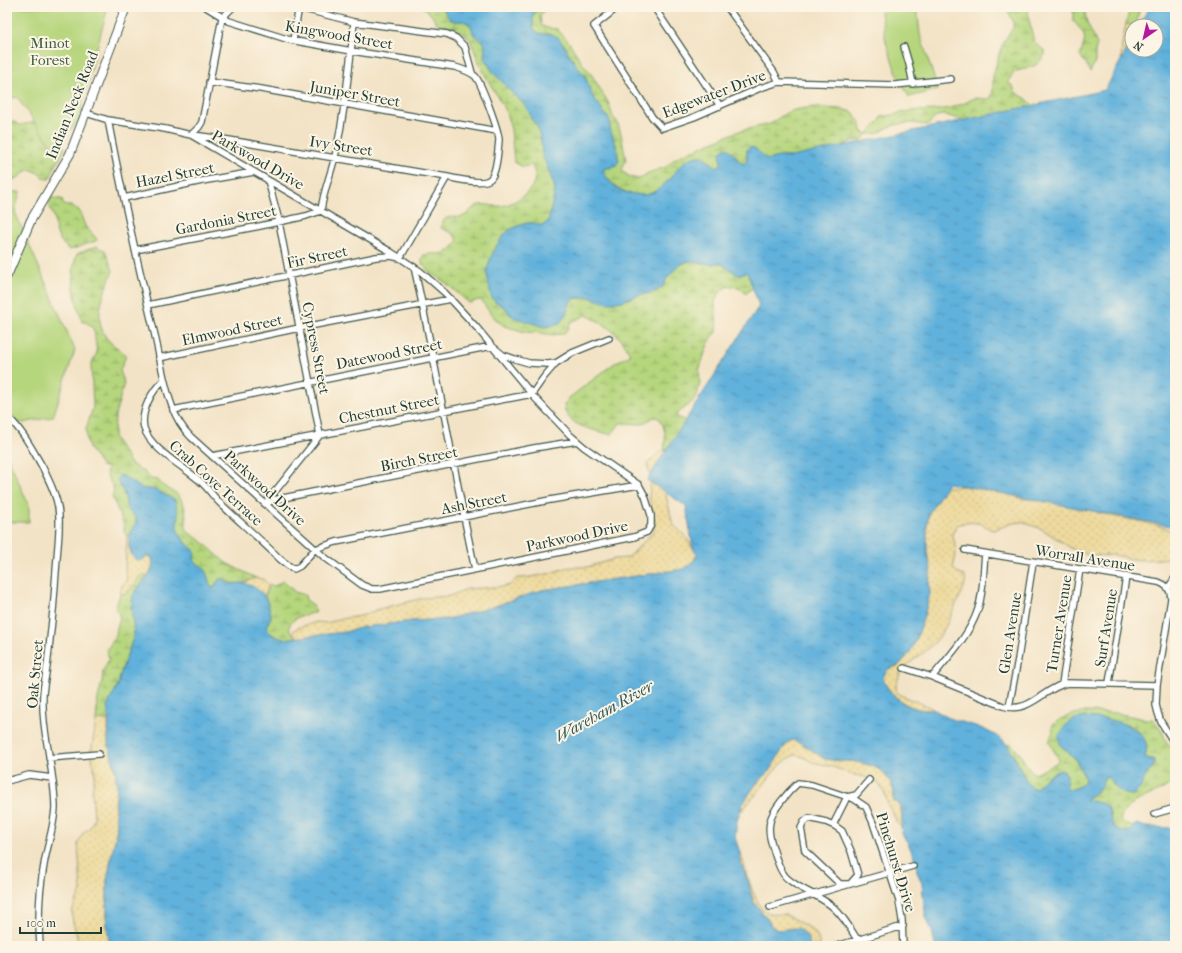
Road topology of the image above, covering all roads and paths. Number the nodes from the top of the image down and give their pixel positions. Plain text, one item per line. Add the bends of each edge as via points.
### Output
1 (126, 7) edge
2 (206, 7) edge
3 (233, 7) edge
4 (298, 7) edge
5 (618, 7) edge
6 (654, 7) edge
7 (727, 7) edge
8 (222, 18) junction
9 (354, 22) junction
10 (292, 40) junction
11 (904, 47) dead end
12 (352, 51) junction
13 (472, 73) junction
14 (951, 79) dead end
15 (209, 82) junction
16 (780, 82) junction
17 (913, 84) junction
18 (344, 104) junction
19 (720, 106) junction
20 (86, 113) junction
21 (108, 120) junction
22 (497, 131) junction
23 (190, 135) junction
24 (335, 158) junction
25 (255, 172) junction
26 (447, 177) junction
27 (268, 180) junction
28 (124, 198) junction
29 (321, 211) junction
30 (279, 222) junction
31 (135, 250) junction
32 (400, 258) junction
33 (414, 267) junction
34 (7, 276) edge
35 (289, 276) junction
36 (451, 299) junction
37 (148, 304) junction
38 (423, 305) junction
39 (299, 328) junction
40 (609, 338) dead end
41 (492, 346) junction
42 (434, 357) junction
43 (159, 358) junction
44 (556, 363) junction
45 (164, 380) junction
46 (310, 382) junction
47 (532, 394) junction
48 (173, 410) junction
49 (443, 411) junction
50 (7, 416) edge
51 (320, 435) junction
52 (577, 441) junction
53 (212, 456) junction
54 (453, 465) junction
55 (639, 485) junction
56 (265, 504) junction
57 (465, 516) junction
58 (315, 549) junction
59 (964, 550) dead end
60 (985, 554) junction
61 (1033, 562) junction
62 (475, 569) junction
63 (1080, 569) junction
64 (1126, 577) junction
65 (1175, 578) edge
66 (1168, 588) junction
67 (904, 668) dead end
68 (932, 677) junction
69 (1109, 683) junction
70 (1062, 684) junction
71 (1157, 685) junction
72 (1009, 707) junction
73 (1175, 744) edge
74 (99, 754) dead end
75 (49, 758) junction
76 (52, 778) junction
77 (869, 780) dead end
78 (7, 781) edge
79 (847, 797) junction
80 (1175, 808) edge
81 (1154, 814) dead end
82 (833, 825) junction
83 (913, 866) dead end
84 (889, 873) junction
85 (850, 884) junction
86 (813, 895) junction
87 (770, 907) dead end
88 (903, 926) junction
89 (857, 939) junction
90 (40, 946) edge
91 (837, 946) edge
92 (861, 946) edge
93 (903, 946) edge

1 - 20 street, Indian Neck Road
2 - 8 street, Kingwood Street
3 - 8 street
4 - 9 street
4 - 10 street
5 - 19 street, Edgewater Drive via 594,26 652,117 662,128
6 - 19 street
7 - 16 street
8 - 10 street, Kingwood Street
8 - 15 street
9 - 12 street
9 - 13 street via 447,34 456,38 465,48
10 - 12 street, Kingwood Street
11 - 17 street
12 - 13 street, Kingwood Street via 455,67
12 - 18 street
13 - 22 street via 479,82
14 - 17 street, Edgewater Drive
15 - 18 street, Juniper Street
15 - 23 street via 202,122
16 - 17 street, Edgewater Drive
16 - 19 street, Edgewater Drive
18 - 22 street, Juniper Street
18 - 24 street
20 - 21 street, Parkwood Drive
20 - 34 street, Indian Neck Road via 68,158 31,220
21 - 23 street, Parkwood Drive via 166,128
21 - 28 street, Parkwood Drive
22 - 26 street, Ivy Street via 499,140 496,163 493,175 488,181
23 - 24 street, Ivy Street
23 - 25 street, Parkwood Drive
24 - 26 street, Ivy Street
24 - 29 street
25 - 27 street, Parkwood Drive
25 - 28 street, Hazel Street
26 - 32 street
27 - 29 street, Parkwood Drive
27 - 30 street, Cypress Street
28 - 31 street, Parkwood Drive
29 - 30 street, Gardonia Street
29 - 32 street, Parkwood Drive
30 - 31 street, Gardonia Street
30 - 35 street, Cypress Street
31 - 37 street, Parkwood Drive
32 - 33 street, Parkwood Drive
32 - 35 street, Fir Street via 376,257
33 - 36 street, Parkwood Drive
33 - 38 street
35 - 37 street, Fir Street
35 - 39 street, Cypress Street
36 - 38 street, Elmwood Street
36 - 41 street, Parkwood Drive
37 - 43 street, Parkwood Drive
38 - 39 street, Elmwood Street
38 - 42 street
39 - 43 street, Elmwood Street
39 - 46 street, Cypress Street
40 - 44 street via 572,353
41 - 42 street, Datewood Street
41 - 44 street via 503,355 519,361
41 - 47 street, Parkwood Drive
42 - 46 street, Datewood Street
42 - 49 street
43 - 45 street, Parkwood Drive
44 - 47 street
45 - 48 street, Parkwood Drive
45 - 58 street, Crab Cove Terrace via 155,389 145,411 144,427 152,441 202,483 222,505 289,566 298,568
46 - 48 street, Datewood Street
46 - 51 street, Cypress Street
47 - 49 street, Chestnut Street
47 - 52 street, Parkwood Drive
48 - 53 street, Parkwood Drive via 183,428
49 - 51 street, Chestnut Street
49 - 54 street
50 - 75 street, Oak Street via 33,449 52,486 59,510 55,586 43,695
51 - 53 street, Chestnut Street
51 - 56 street
52 - 54 street, Birch Street
52 - 55 street, Parkwood Drive
53 - 56 street, Parkwood Drive
54 - 56 street, Birch Street via 273,500
54 - 57 street
55 - 57 street, Ash Street
55 - 62 street, Parkwood Drive via 651,516 651,527 645,533
56 - 58 street, Parkwood Drive
57 - 58 street, Ash Street via 336,542
57 - 62 street
58 - 62 street, Parkwood Drive via 350,577 372,589
59 - 60 street, Worrall Avenue
60 - 61 street, Worrall Avenue
60 - 68 street via 982,591 976,614 955,649
61 - 63 street, Worrall Avenue
61 - 72 street, Glen Avenue
63 - 64 street, Worrall Avenue
63 - 70 street, Turner Avenue
64 - 66 street, Worrall Avenue via 1158,582
64 - 69 street, Surf Avenue
65 - 66 street
66 - 71 street via 1171,594 1170,604
67 - 68 street
68 - 72 street
69 - 70 street
69 - 71 street
70 - 72 street via 1030,704
71 - 73 street via 1158,716
74 - 75 street
75 - 76 street, Oak Street
76 - 78 street via 29,775
76 - 90 street, Oak Street via 54,814 40,893
77 - 79 street via 856,795
79 - 82 street
79 - 84 street, Pinehurst Drive via 860,802 867,809
79 - 86 street, Pinehurst Drive via 798,783 783,799 770,820 772,844 782,873
80 - 81 street
82 - 85 street via 843,833 858,875
82 - 85 street via 812,818 805,821 801,828 803,846 811,858 840,884
83 - 84 street
84 - 85 street
84 - 88 street, Pinehurst Drive via 901,910
85 - 86 street
86 - 87 street
86 - 89 street, Pinehurst Drive via 838,912
88 - 89 street
88 - 93 street, Pinehurst Drive
89 - 91 street
89 - 92 street, Pinehurst Drive

